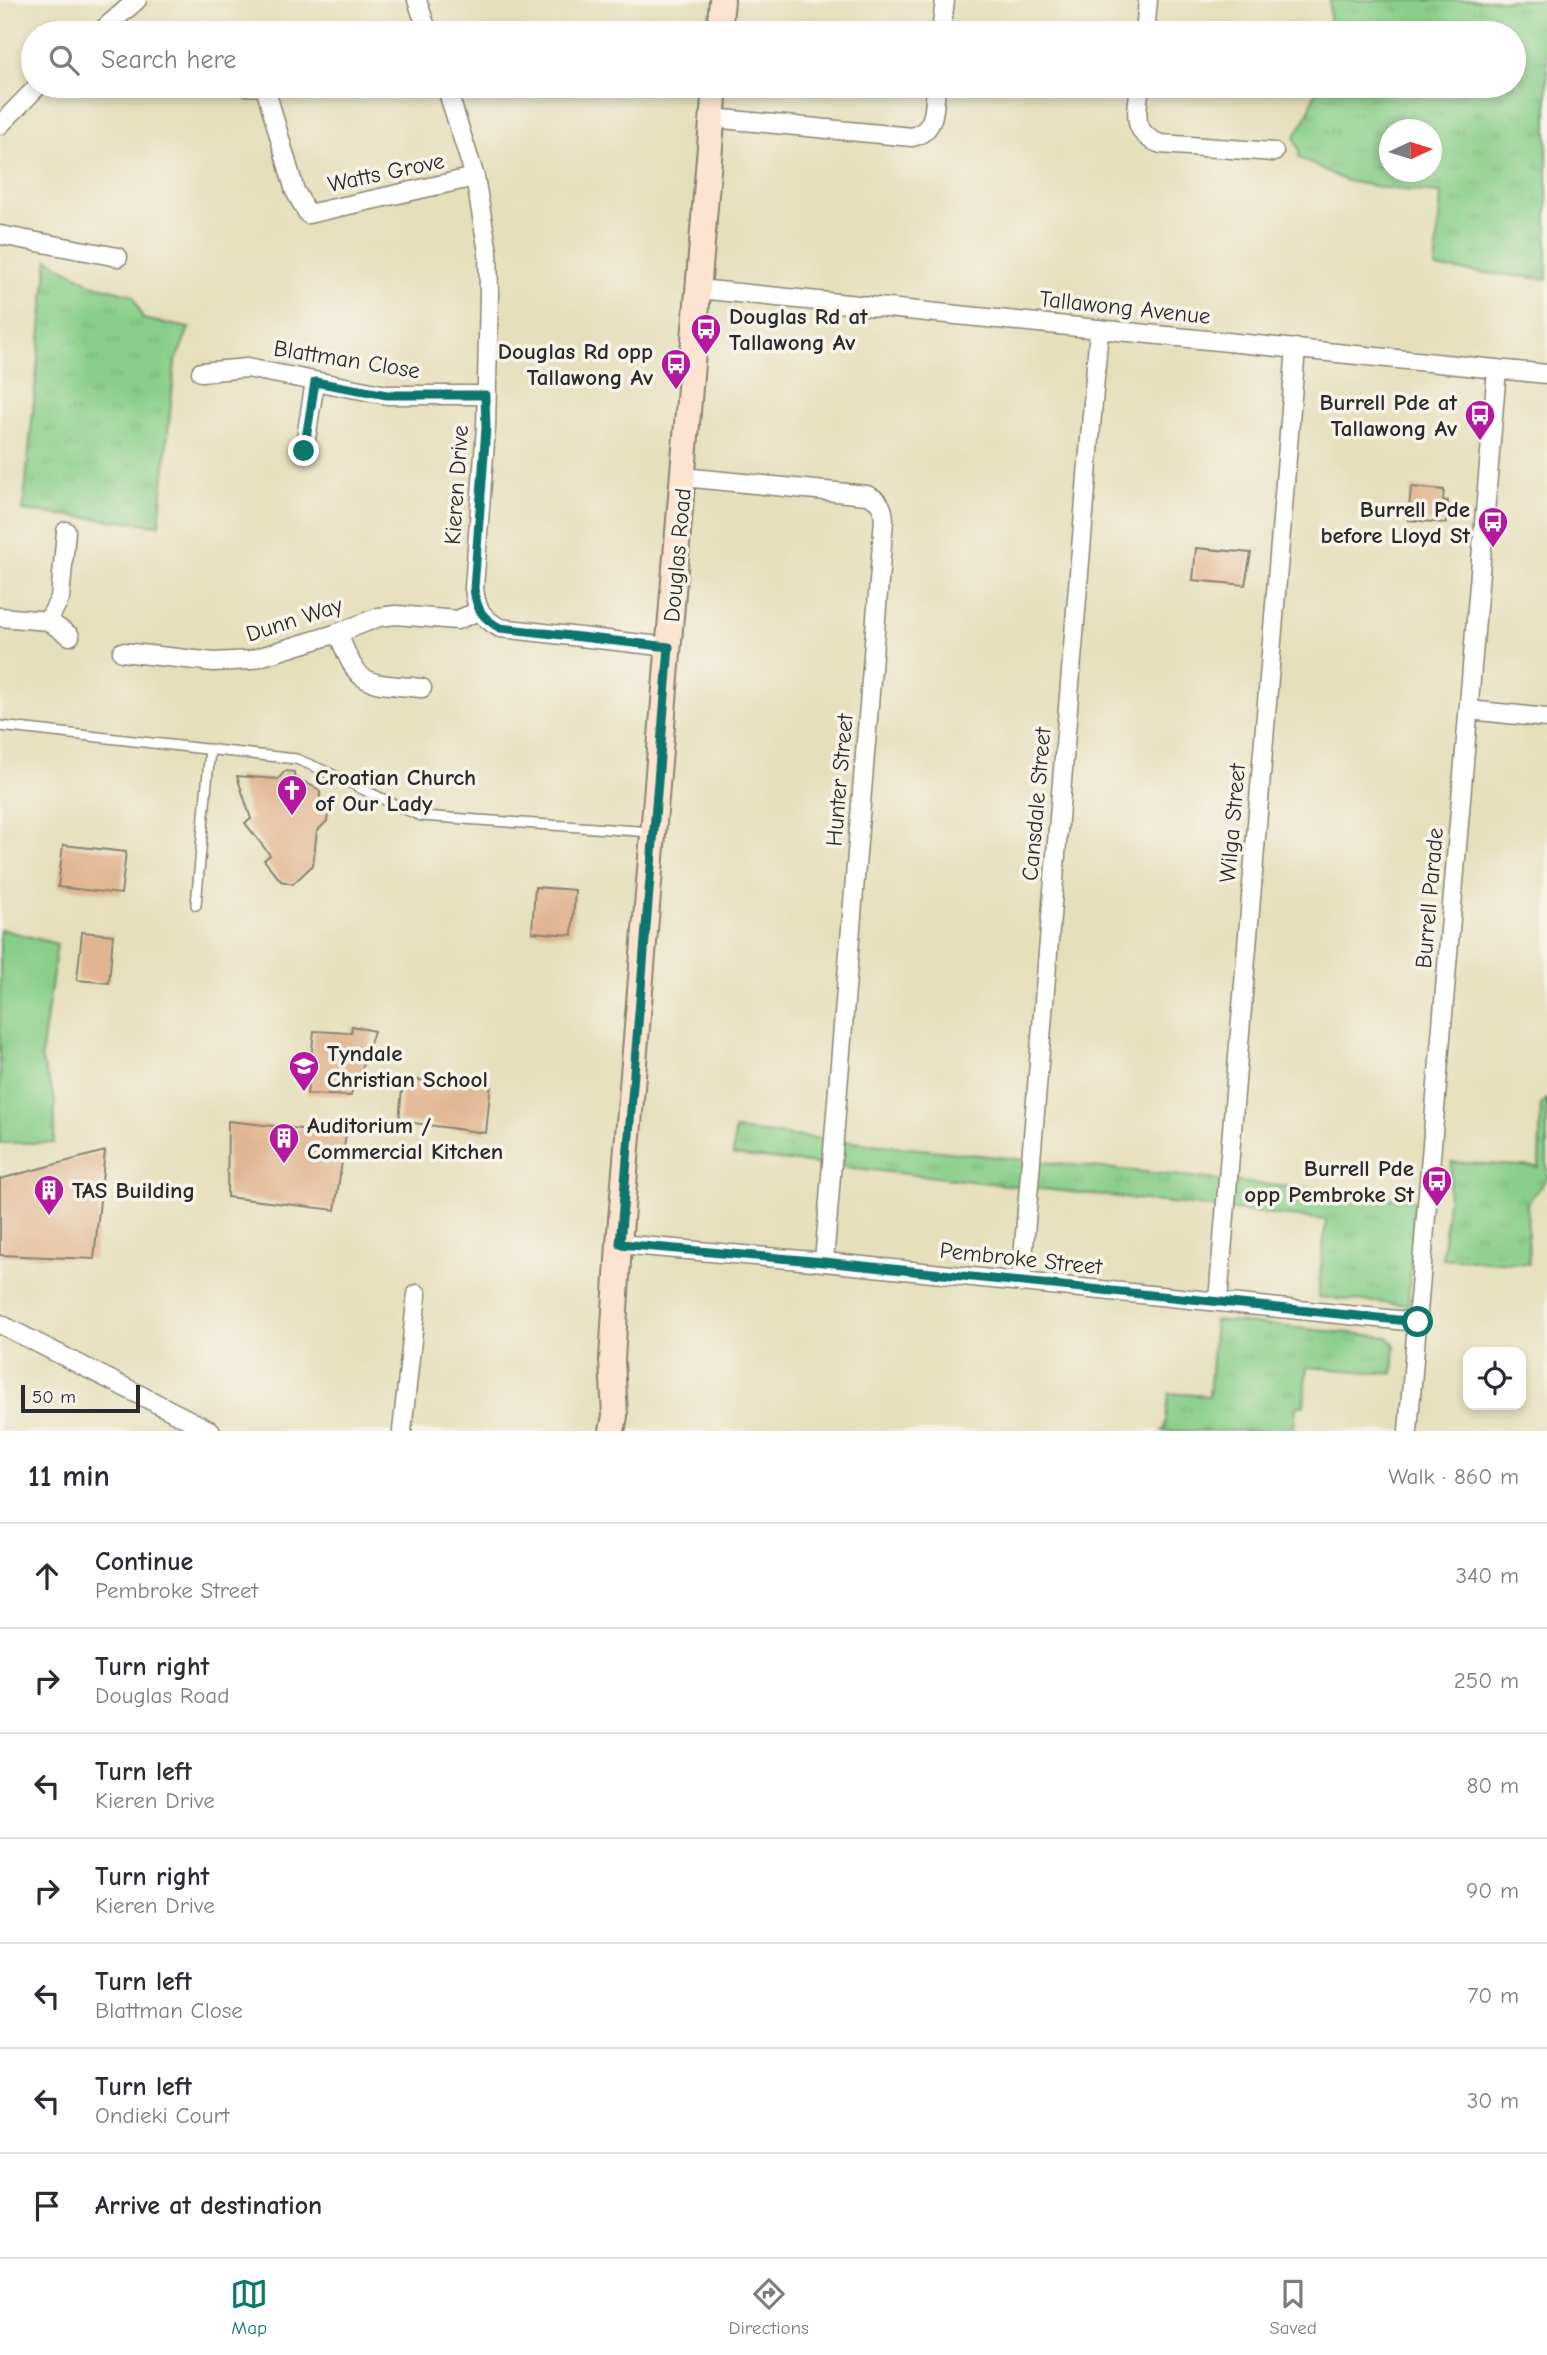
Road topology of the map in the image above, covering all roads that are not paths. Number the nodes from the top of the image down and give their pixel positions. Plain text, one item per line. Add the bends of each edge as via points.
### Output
1 (136, 0) edge
2 (417, 0) edge
3 (722, 0) edge
4 (945, 0) edge
5 (1148, 0) edge
6 (116, 21) edge
7 (424, 21) edge
8 (720, 21) edge
9 (942, 21) edge
10 (1146, 21) edge
11 (26, 98) edge
12 (268, 98) edge
13 (450, 98) edge
14 (714, 98) edge
15 (934, 98) edge
16 (1138, 98) edge
17 (712, 118) junction
18 (0, 125) edge
19 (1274, 152) dead end
20 (475, 177) junction
21 (0, 235) edge
22 (118, 257) dead end
23 (698, 289) junction
24 (1099, 329) junction
25 (1296, 348) junction
26 (1497, 369) junction
27 (201, 372) dead end
28 (1547, 374) edge
29 (315, 382) junction
30 (485, 395) junction
31 (304, 451) dead end
32 (683, 477) junction
33 (66, 531) dead end
34 (479, 611) junction
35 (0, 617) edge
36 (48, 621) junction
37 (338, 632) junction
38 (70, 636) dead end
39 (669, 647) junction
40 (122, 652) dead end
41 (422, 688) dead end
42 (1469, 710) junction
43 (1547, 718) edge
44 (0, 726) edge
45 (209, 749) junction
46 (654, 832) junction
47 (196, 905) dead end
48 (620, 1244) junction
49 (824, 1262) junction
50 (1021, 1283) junction
51 (417, 1294) dead end
52 (1217, 1301) junction
53 (1418, 1322) junction
54 (0, 1324) edge
55 (612, 1360) junction
56 (211, 1431) edge
57 (402, 1431) edge
58 (598, 1431) edge
59 (612, 1431) edge
60 (1408, 1431) edge

1 - 6 street
2 - 7 street
3 - 8 street
4 - 9 street
5 - 10 street
11 - 18 street
12 - 20 street, Watts Grove via 295,191 308,214
13 - 20 street, Kieren Drive
14 - 17 street, Douglas Road
15 - 17 street via 930,125 912,137
16 - 19 street via 1138,124 1152,141
17 - 23 street, Douglas Road
20 - 30 street, Kieren Drive via 488,252
21 - 22 street
23 - 24 street, Tallawong Avenue
23 - 32 street, Douglas Road
24 - 25 street, Tallawong Avenue
24 - 50 street, Cansdale Street
25 - 26 street, Tallawong Avenue
25 - 52 street, Wilga Street
26 - 28 street, Tallawong Avenue
26 - 42 street, Burrell Parade
27 - 29 street, Blattman Close via 247,368
29 - 30 street, Blattman Close via 387,395
29 - 31 street
30 - 34 street, Kieren Drive via 474,588
32 - 39 street, Douglas Road
32 - 49 street, Hunter Street via 867,495 883,510
33 - 36 street via 60,598
34 - 37 street, Dunn Way via 457,620 379,617
34 - 39 street via 500,628
35 - 36 street
36 - 38 street
37 - 40 street, Dunn Way via 232,662
37 - 41 street via 358,675 376,683
39 - 46 street, Douglas Road
42 - 43 street
42 - 53 street, Burrell Parade
44 - 45 lane
45 - 46 lane via 296,758 421,816
45 - 47 lane
46 - 48 street, Douglas Road
48 - 49 street, Pembroke Street
48 - 55 street, Douglas Road
49 - 50 street, Pembroke Street
50 - 52 street, Pembroke Street
51 - 57 street
52 - 53 street, Pembroke Street
53 - 60 street, Burrell Parade
54 - 56 street
55 - 58 street, Douglas Road via 602,1387
55 - 59 street, Douglas Road

